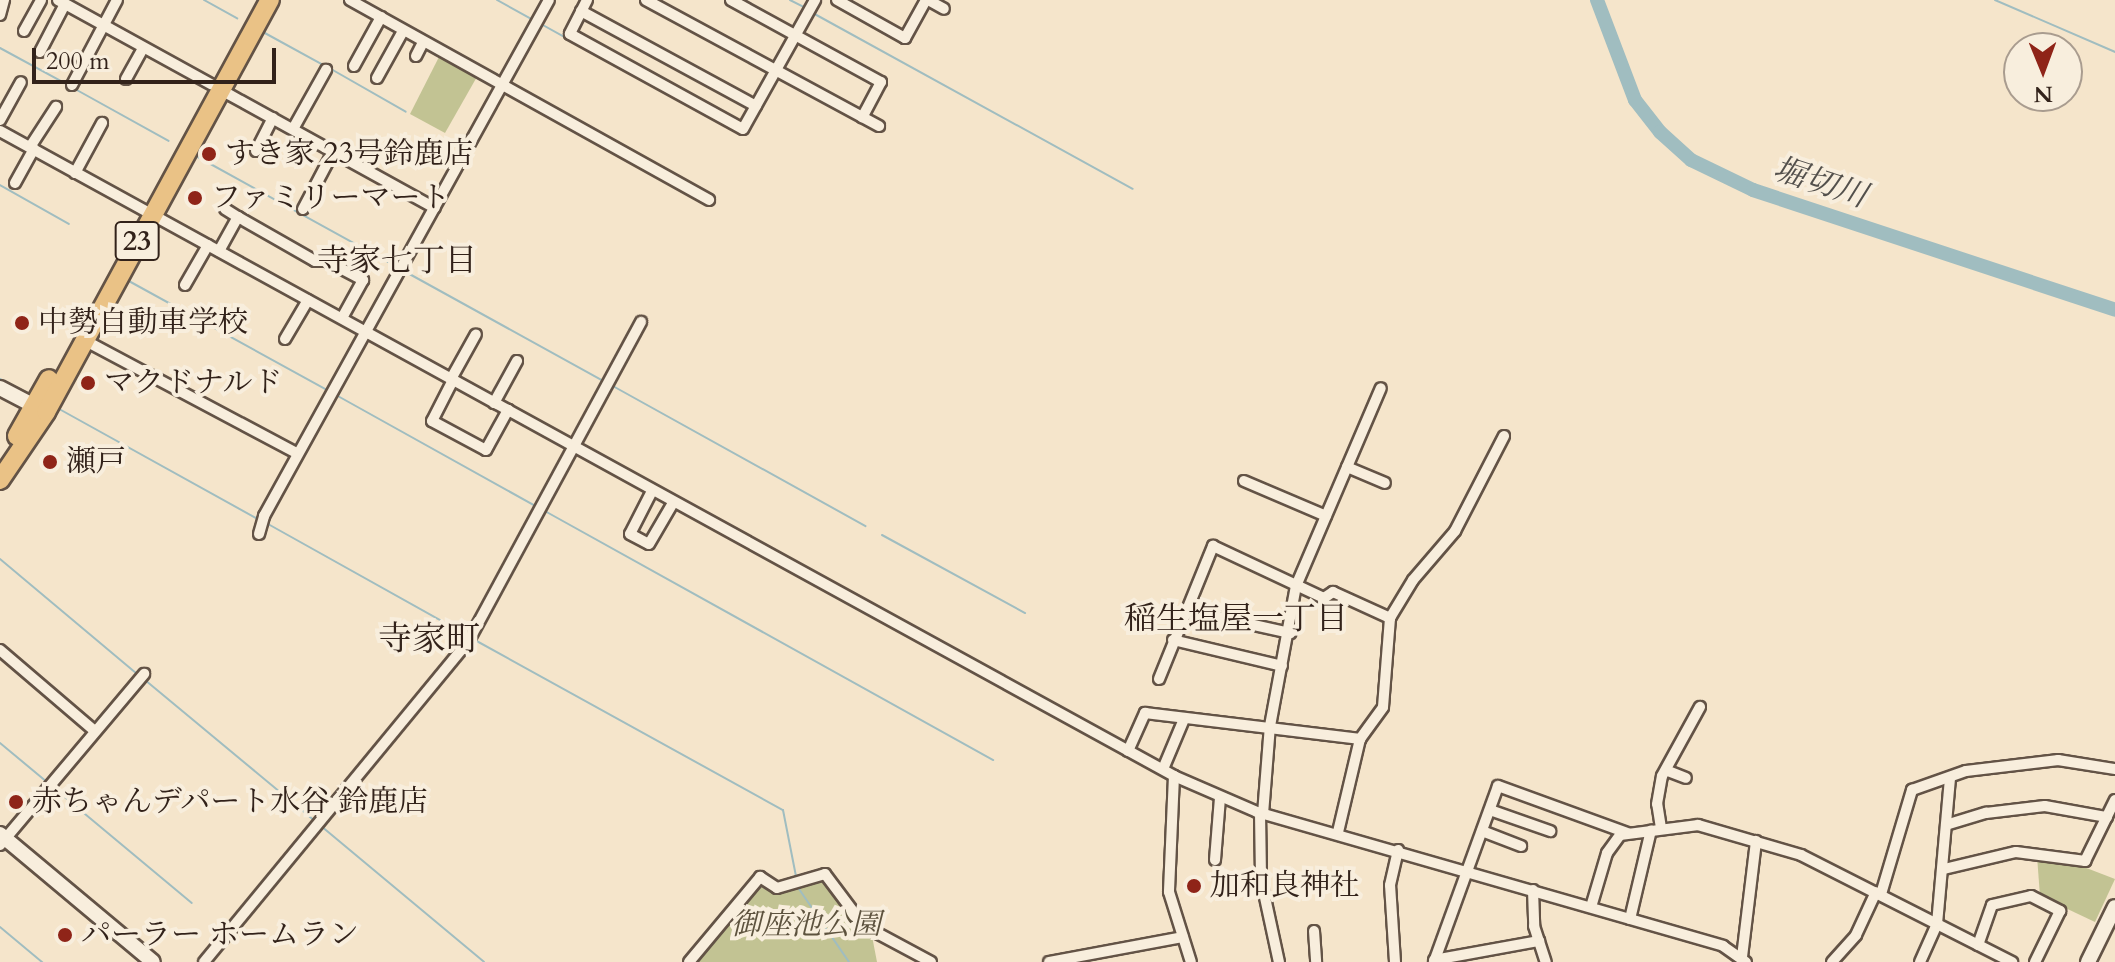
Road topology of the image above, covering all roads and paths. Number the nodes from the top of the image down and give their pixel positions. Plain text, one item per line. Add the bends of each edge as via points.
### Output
1 (4, 0) edge
2 (41, 0) edge
3 (117, 0) edge
4 (258, 0) edge
5 (270, 0) edge
6 (350, 0) edge
7 (549, 0) edge
8 (587, 0) edge
9 (646, 0) edge
10 (731, 0) edge
11 (837, 0) edge
12 (927, 0) edge
13 (63, 2) edge
14 (811, 7) edge
15 (944, 9) dead end
16 (581, 11) junction
17 (0, 15) edge
18 (381, 17) junction
19 (104, 25) junction
20 (24, 31) dead end
21 (403, 31) junction
22 (795, 35) junction
23 (423, 42) junction
24 (143, 48) junction
25 (40, 52) dead end
26 (416, 56) dead end
27 (354, 66) dead end
28 (326, 70) dead end
29 (776, 70) junction
30 (377, 78) dead end
31 (126, 79) dead end
32 (21, 82) dead end
33 (72, 85) dead end
34 (502, 85) junction
35 (216, 87) junction
36 (756, 106) junction
37 (56, 107) dead end
38 (862, 117) junction
39 (273, 118) junction
40 (0, 120) edge
41 (102, 123) dead end
42 (879, 126) dead end
43 (293, 129) junction
44 (0, 131) edge
45 (32, 148) junction
46 (256, 151) dead end
47 (333, 152) junction
48 (75, 173) junction
49 (15, 183) dead end
50 (709, 200) dead end
51 (435, 208) junction
52 (225, 209) dead end
53 (303, 209) dead end
54 (146, 211) junction
55 (238, 217) junction
56 (208, 245) junction
57 (219, 251) junction
58 (185, 285) dead end
59 (308, 300) junction
60 (342, 318) junction
61 (641, 322) dead end
62 (367, 332) junction
63 (476, 334) dead end
64 (285, 339) dead end
65 (84, 340) junction
66 (517, 361) dead end
67 (452, 380) junction
68 (0, 388) edge
69 (1381, 388) dead end
70 (494, 403) junction
71 (40, 409) junction
72 (508, 410) junction
73 (1504, 436) dead end
74 (573, 446) junction
75 (298, 454) junction
76 (0, 462) edge
77 (1347, 467) junction
78 (0, 480) edge
79 (1244, 481) dead end
80 (1385, 483) dead end
81 (652, 491) junction
82 (673, 503) junction
83 (1326, 516) junction
84 (261, 525) dead end
85 (1296, 586) junction
86 (1186, 610) junction
87 (1390, 618) junction
88 (1290, 633) junction
89 (1173, 640) junction
90 (0, 650) edge
91 (1282, 666) junction
92 (141, 676) dead end
93 (1159, 679) dead end
94 (1700, 707) dead end
95 (1184, 719) junction
96 (1270, 726) junction
97 (95, 731) junction
98 (1360, 739) junction
99 (1128, 751) junction
100 (1163, 769) junction
101 (2115, 769) edge
102 (1668, 771) junction
103 (1174, 776) junction
104 (1686, 778) dead end
105 (1950, 779) junction
106 (1220, 798) junction
107 (2115, 800) edge
108 (1490, 810) junction
109 (1261, 813) junction
110 (2107, 817) junction
111 (1949, 824) junction
112 (1656, 829) junction
113 (1482, 831) junction
114 (1550, 831) dead end
115 (1338, 832) junction
116 (1627, 833) junction
117 (2, 839) edge
118 (1756, 841) junction
119 (1521, 846) dead end
120 (1398, 850) junction
121 (1215, 860) dead end
122 (1944, 869) junction
123 (1467, 871) junction
124 (1533, 890) junction
125 (1878, 893) junction
126 (1591, 907) junction
127 (2115, 907) edge
128 (1630, 919) junction
129 (1937, 924) junction
130 (1314, 931) dead end
131 (1183, 937) junction
132 (1539, 941) junction
133 (1978, 945) junction
134 (1744, 959) edge
135 (1434, 961) edge
136 (153, 962) edge
137 (204, 962) edge
138 (689, 962) edge
139 (931, 962) edge
140 (1049, 962) edge
141 (1191, 962) edge
142 (1279, 962) edge
143 (1316, 962) edge
144 (1387, 962) edge
145 (1395, 962) edge
146 (1546, 962) edge
147 (1832, 962) edge
148 (1920, 962) edge
149 (2012, 962) edge
150 (2035, 962) edge
151 (2088, 962) edge

1 - 17 street
2 - 20 street
3 - 19 street
4 - 35 highway, 23
5 - 35 highway, 23
6 - 18 street
7 - 34 street
8 - 16 street
9 - 29 street
10 - 22 street
11 - 12 street via 905,38
12 - 15 street
13 - 19 street
13 - 25 street
14 - 22 street
16 - 36 street
16 - 36 street via 570,34 743,129
18 - 21 street
18 - 27 street
19 - 24 street
19 - 33 street
21 - 23 street
21 - 30 street
22 - 29 street
22 - 38 street via 881,82
23 - 26 street
23 - 34 street
24 - 31 street
24 - 35 street
28 - 43 street
29 - 36 street
29 - 38 street
32 - 40 street
34 - 50 street
34 - 51 street
35 - 39 street
35 - 54 highway, 23
37 - 45 street
38 - 42 street
39 - 43 street
39 - 46 street
41 - 48 street
43 - 47 street
44 - 45 street
45 - 48 street
45 - 49 street
47 - 51 street
47 - 53 street
48 - 54 street
51 - 62 street
52 - 55 street
54 - 56 street
54 - 65 highway, 23
54 - 71 highway, 23
55 - 57 street
55 - 60 street via 315,261 327,261 363,280
56 - 57 street
56 - 58 street
57 - 59 street
59 - 60 street
59 - 64 street
60 - 62 street
61 - 74 street
62 - 67 street
62 - 75 street
63 - 67 street
65 - 71 highway, 23
65 - 75 street
66 - 70 street
67 - 70 street
67 - 72 street via 432,421 486,450
68 - 71 street
69 - 77 street
70 - 72 street
71 - 76 highway, 23
71 - 78 highway, 23
72 - 74 street
73 - 87 street via 1455,531 1413,580
74 - 81 street
74 - 137 street via 470,635
75 - 84 street
77 - 80 street
77 - 83 street
79 - 83 street
81 - 82 street
81 - 82 street via 630,534 649,544
82 - 99 street
83 - 85 street
85 - 86 street via 1213,546
85 - 87 street via 1324,598 1333,592
85 - 88 street
86 - 88 street
86 - 89 street
87 - 98 street via 1383,707
88 - 91 street
89 - 91 street
89 - 93 street
90 - 97 street
91 - 96 street
92 - 97 street
94 - 102 street
95 - 96 street
95 - 99 street via 1145,713
95 - 100 street
96 - 98 street
96 - 109 street
97 - 117 street
98 - 115 street
99 - 100 street
100 - 103 street
101 - 105 street via 2058,760 1966,771
102 - 104 street
102 - 112 street via 1657,804
103 - 106 street
103 - 131 street via 1169,892
105 - 111 street
105 - 125 street via 1912,790
106 - 109 street
106 - 121 street
107 - 110 street
108 - 113 street
108 - 114 street
108 - 116 street via 1498,786
109 - 115 street
109 - 142 street via 1261,879
110 - 111 street via 2045,806
110 - 122 street via 2085,861 2016,852
111 - 122 street
112 - 116 street
112 - 118 street via 1698,825
112 - 128 street
113 - 119 street
113 - 123 street
115 - 120 street
116 - 126 street via 1607,853
117 - 136 street
118 - 125 street via 1801,855
118 - 134 street
120 - 123 street
120 - 145 street via 1390,885
122 - 129 street
123 - 124 street
123 - 135 street
124 - 126 street
124 - 132 street
125 - 129 street
125 - 147 street via 1856,935
126 - 128 street
127 - 151 street
128 - 134 street
129 - 133 street
129 - 148 street
130 - 143 street
131 - 140 street
131 - 141 street
132 - 135 street
132 - 146 street
133 - 149 street
133 - 150 street via 1992,905 2031,896 2060,911
138 - 139 street via 760,877 777,888 825,874 864,926
144 - 145 street

